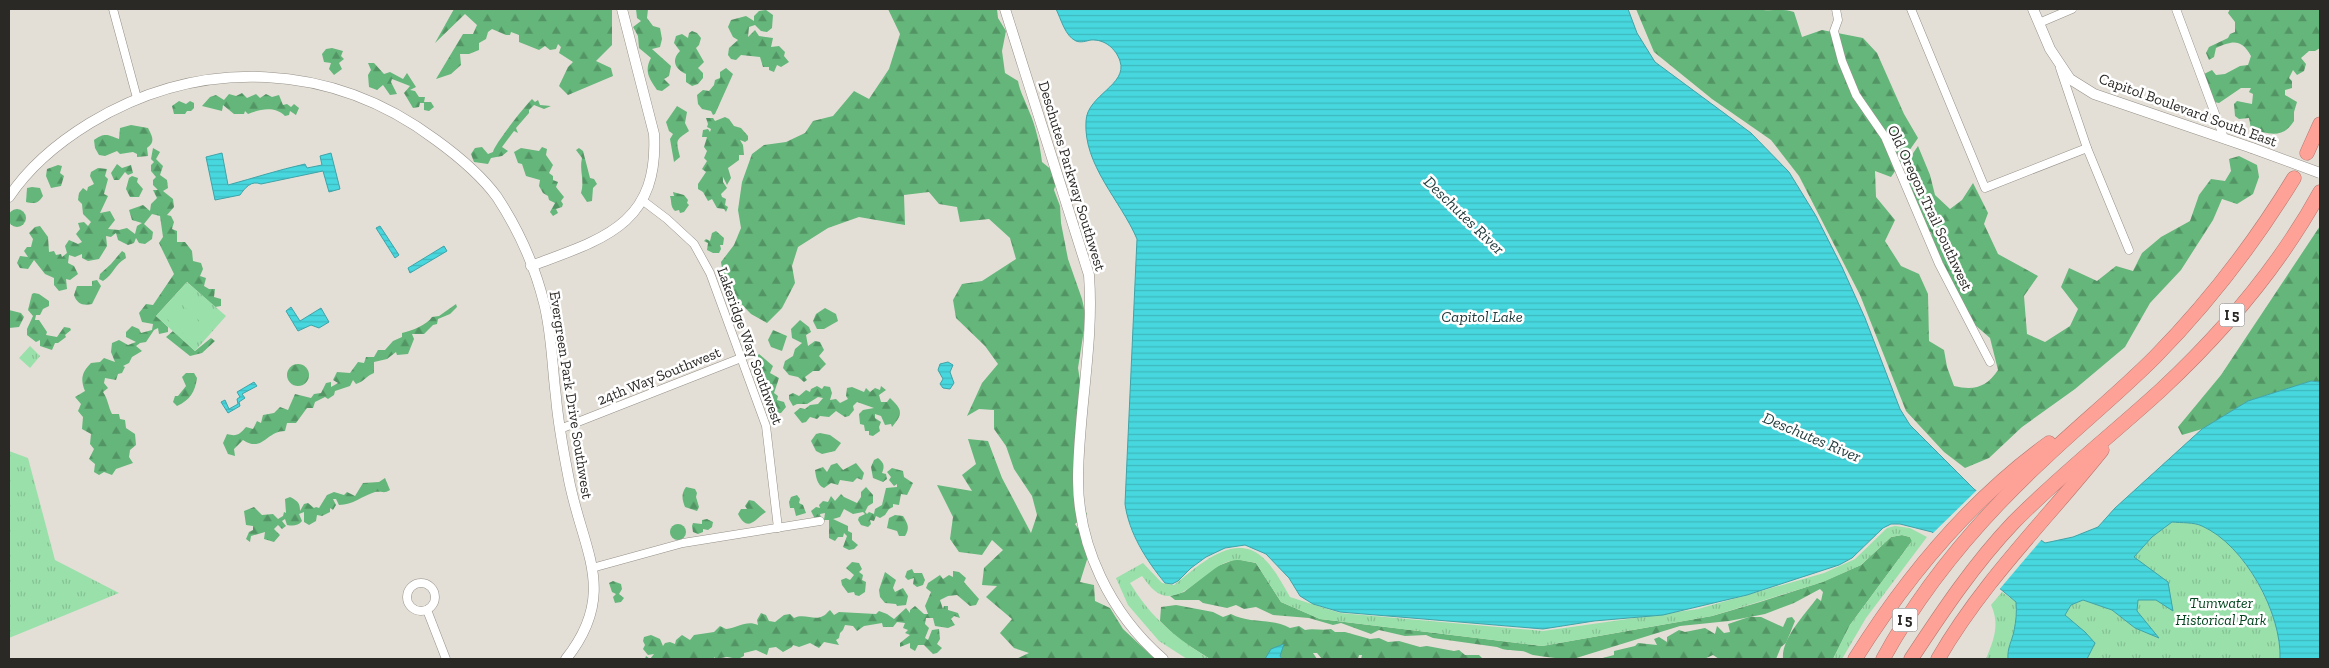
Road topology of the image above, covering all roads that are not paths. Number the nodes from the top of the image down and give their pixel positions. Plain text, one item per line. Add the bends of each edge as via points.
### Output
1 (112, 9) edge
2 (622, 9) edge
3 (1005, 9) edge
4 (1836, 9) edge
5 (1911, 9) edge
6 (2033, 9) edge
7 (2072, 9) edge
8 (2176, 9) edge
9 (2039, 23) junction
10 (2057, 59) junction
11 (137, 98) junction
12 (2320, 124) edge
13 (2224, 138) junction
14 (2087, 148) junction
15 (2307, 153) dead end
16 (2320, 173) edge
17 (2294, 178) dead end
18 (2320, 192) edge
19 (9, 197) edge
20 (642, 200) junction
21 (2129, 250) dead end
22 (531, 266) junction
23 (741, 358) junction
24 (1990, 362) dead end
25 (2124, 422) junction
26 (560, 430) junction
27 (2042, 454) junction
28 (820, 522) dead end
29 (778, 528) junction
30 (592, 568) junction
31 (427, 610) dead end
32 (1970, 610) junction
33 (446, 659) edge
34 (566, 659) edge
35 (1163, 659) edge
36 (1855, 659) edge
37 (1883, 659) edge
38 (1911, 659) edge
39 (1938, 659) edge
40 (1946, 659) edge

1 - 11 street
2 - 20 street via 654,134 654,169
3 - 35 street, Deschutes Parkway Southwest via 1088,275 1091,307 1078,477 1089,548 1103,583 1123,617 1144,643
4 - 24 street, Old Oregon Trail Southwest via 1838,20 1834,31 1856,94 1885,137 1939,264
5 - 14 street via 1985,188
6 - 9 street, Capitol Boulevard South East
7 - 9 street
8 - 13 street
9 - 10 street, Capitol Boulevard South East
10 - 13 street, Capitol Boulevard South East via 2070,79 2094,94
10 - 14 street
11 - 19 street, Evergreen Park Drive Southwest via 107,113 60,144 37,164
11 - 22 street, Evergreen Park Drive Southwest via 184,84 249,76 305,82 369,100 411,121 460,158 496,196 521,240
12 - 15 highway
13 - 16 street, Capitol Boulevard South East, bridge
14 - 21 street
17 - 27 highway, I 5 via 2244,252 2192,317 2109,400
18 - 25 highway, I 5 via 2260,282 2193,357
20 - 22 street via 633,214 607,235
20 - 23 street, Lakeridge Way Southwest via 694,244 719,294
22 - 26 street, Evergreen Park Drive Southwest via 548,324
23 - 26 street, 24th Way Southwest
23 - 29 street, Lakeridge Way Southwest via 766,426
25 - 32 highway via 2007,560
25 - 38 highway, I 5 via 2063,475 1992,546 1952,597
26 - 30 street, Evergreen Park Drive Southwest via 574,505
27 - 36 highway via 1972,510 1916,570
27 - 37 highway, I 5 via 1932,582
28 - 29 street
29 - 30 street via 683,543
30 - 34 street, Evergreen Park Drive Southwest via 595,582 591,616 578,644
31 - 33 street
32 - 39 highway
32 - 40 highway via 1970,618

